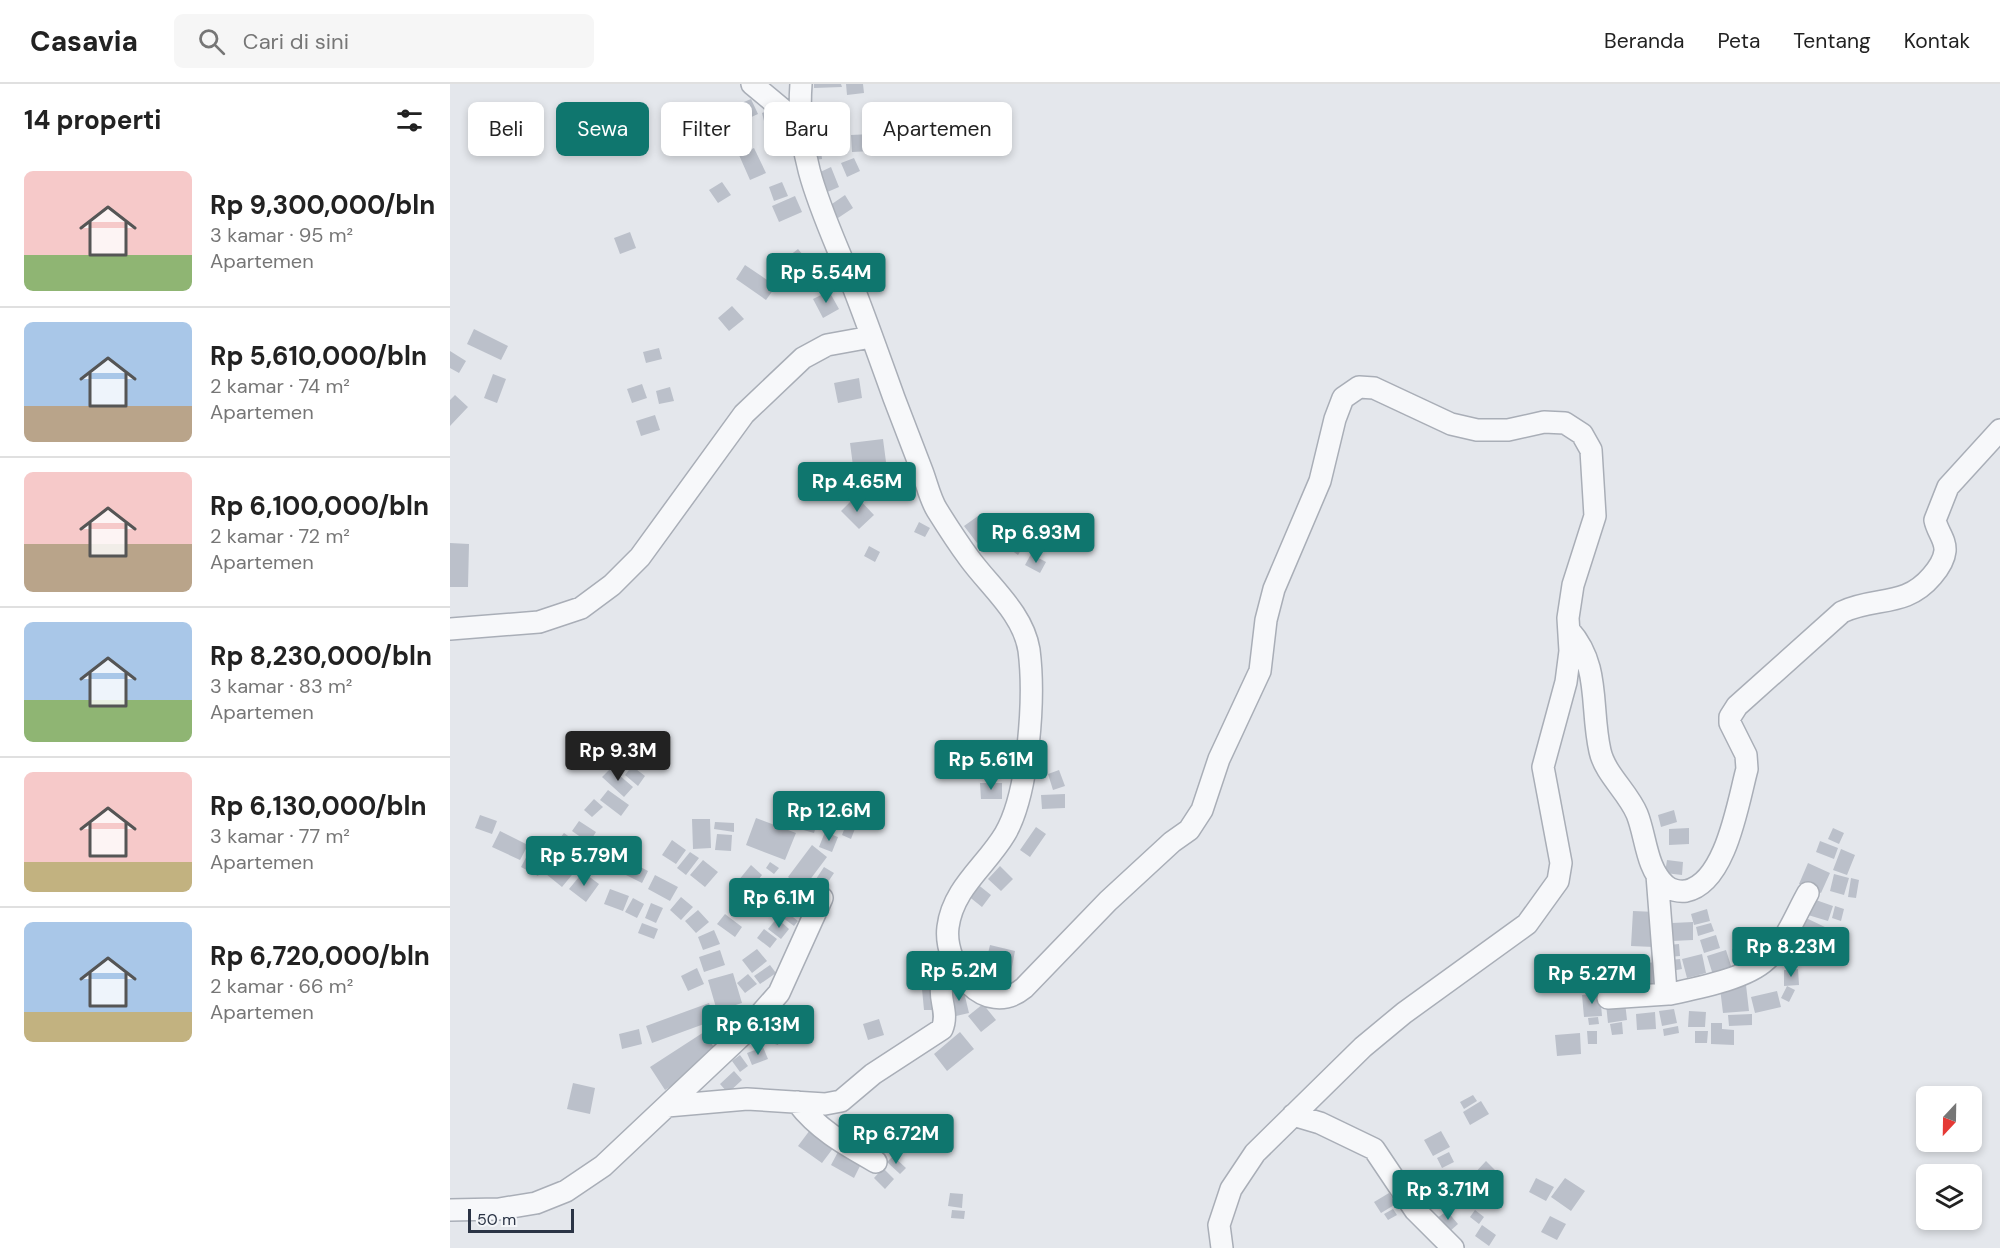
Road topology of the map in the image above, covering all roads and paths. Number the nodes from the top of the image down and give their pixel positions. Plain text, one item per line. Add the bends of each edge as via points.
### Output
1 (752, 84) edge
2 (801, 84) edge
3 (774, 102) edge
4 (800, 102) edge
5 (805, 156) edge
6 (871, 337) junction
7 (2000, 430) edge
8 (450, 629) edge
9 (1568, 630) junction
10 (1657, 876) junction
11 (1808, 893) dead end
12 (822, 898) dead end
13 (957, 969) junction
14 (1668, 994) junction
15 (1608, 998) dead end
16 (797, 1102) junction
17 (667, 1106) junction
18 (1293, 1115) junction
19 (876, 1162) dead end
20 (450, 1210) edge
21 (1222, 1248) edge
22 (1453, 1248) edge

1 - 3 street
2 - 4 street
5 - 6 street via 809,178
6 - 8 street via 827,345 802,358 744,414 640,557 581,608 539,622
6 - 13 street via 936,507 970,559 1017,618 1028,648 1030,687 1024,781 1017,810 1004,837 953,905 947,937
7 - 10 street via 1947,487 1935,520 1945,551 1931,578 1907,597 1842,612 1737,706 1730,723 1746,755 1747,769 1728,839 1713,870 1692,890 1681,892 1670,889
9 - 10 street via 1580,642 1590,663 1602,759 1637,814
9 - 13 street via 1573,585 1596,516 1591,450 1582,434 1564,423 1544,422 1508,430 1477,430 1450,424 1374,388 1350,391 1335,419 1320,481 1274,589 1260,671 1219,759 1202,810 1189,830 1108,901 1015,995 1001,999 982,994
9 - 18 street via 1566,682 1543,767 1561,863 1558,881 1527,924 1404,1013
10 - 14 street
11 - 14 street via 1774,952 1761,964 1700,987
12 - 17 street via 779,993 741,1036
13 - 16 street via 947,975 941,986 944,1024 938,1034 911,1047 841,1101
14 - 15 street
16 - 17 street via 747,1099
16 - 19 street via 830,1135
17 - 20 street via 603,1166 566,1191 527,1205
18 - 21 street via 1255,1153 1231,1189 1219,1225
18 - 22 street via 1320,1123 1374,1149 1415,1210

